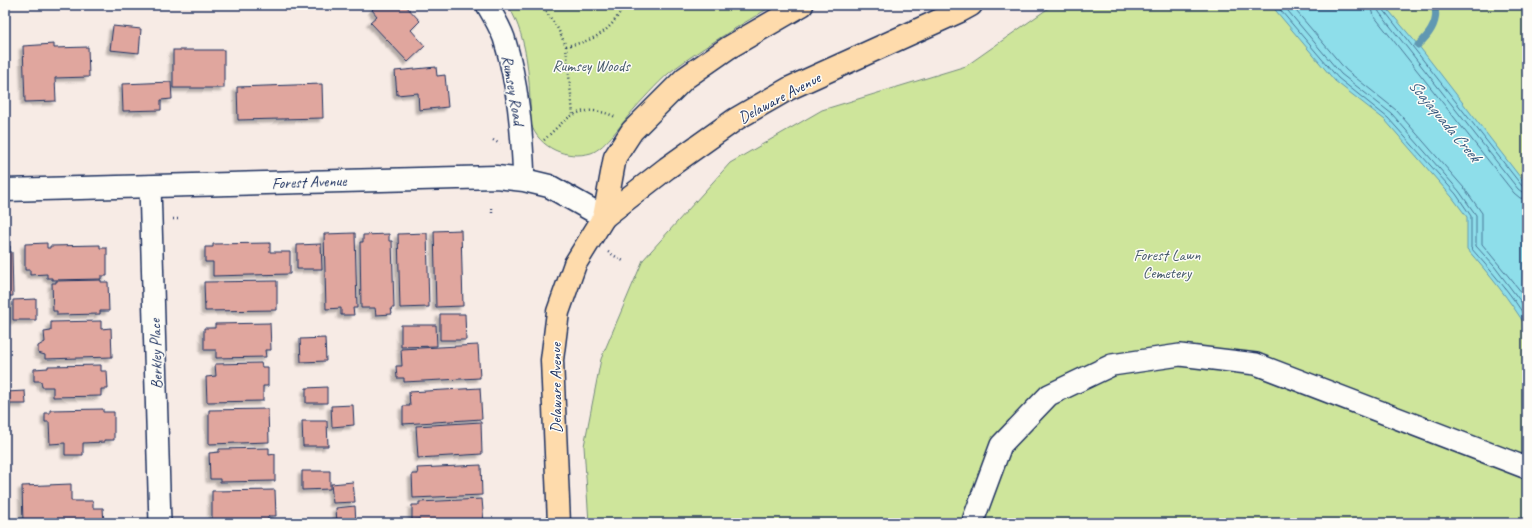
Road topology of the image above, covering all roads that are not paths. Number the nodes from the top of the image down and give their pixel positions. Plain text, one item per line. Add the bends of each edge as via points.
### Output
1 (487, 5) edge
2 (802, 5) edge
3 (971, 5) edge
4 (524, 180) junction
5 (150, 186) junction
6 (5, 190) edge
7 (604, 217) junction
8 (1527, 468) edge
9 (160, 523) edge
10 (559, 523) edge
11 (974, 523) edge

1 - 4 street, Rumsey Road via 504,37 512,71 522,143
2 - 7 main road, Delaware Avenue via 728,48 685,78 632,131 615,157
3 - 7 main road, Delaware Avenue via 790,88 736,119
4 - 5 street, Forest Avenue via 486,176
4 - 7 street, Forest Avenue via 549,186
5 - 6 street, Forest Avenue
5 - 9 street, Berkley Place
7 - 10 main road, Delaware Avenue via 575,264 558,312 552,360
8 - 11 street via 1256,364 1180,355 1112,365 1049,395 1001,445

